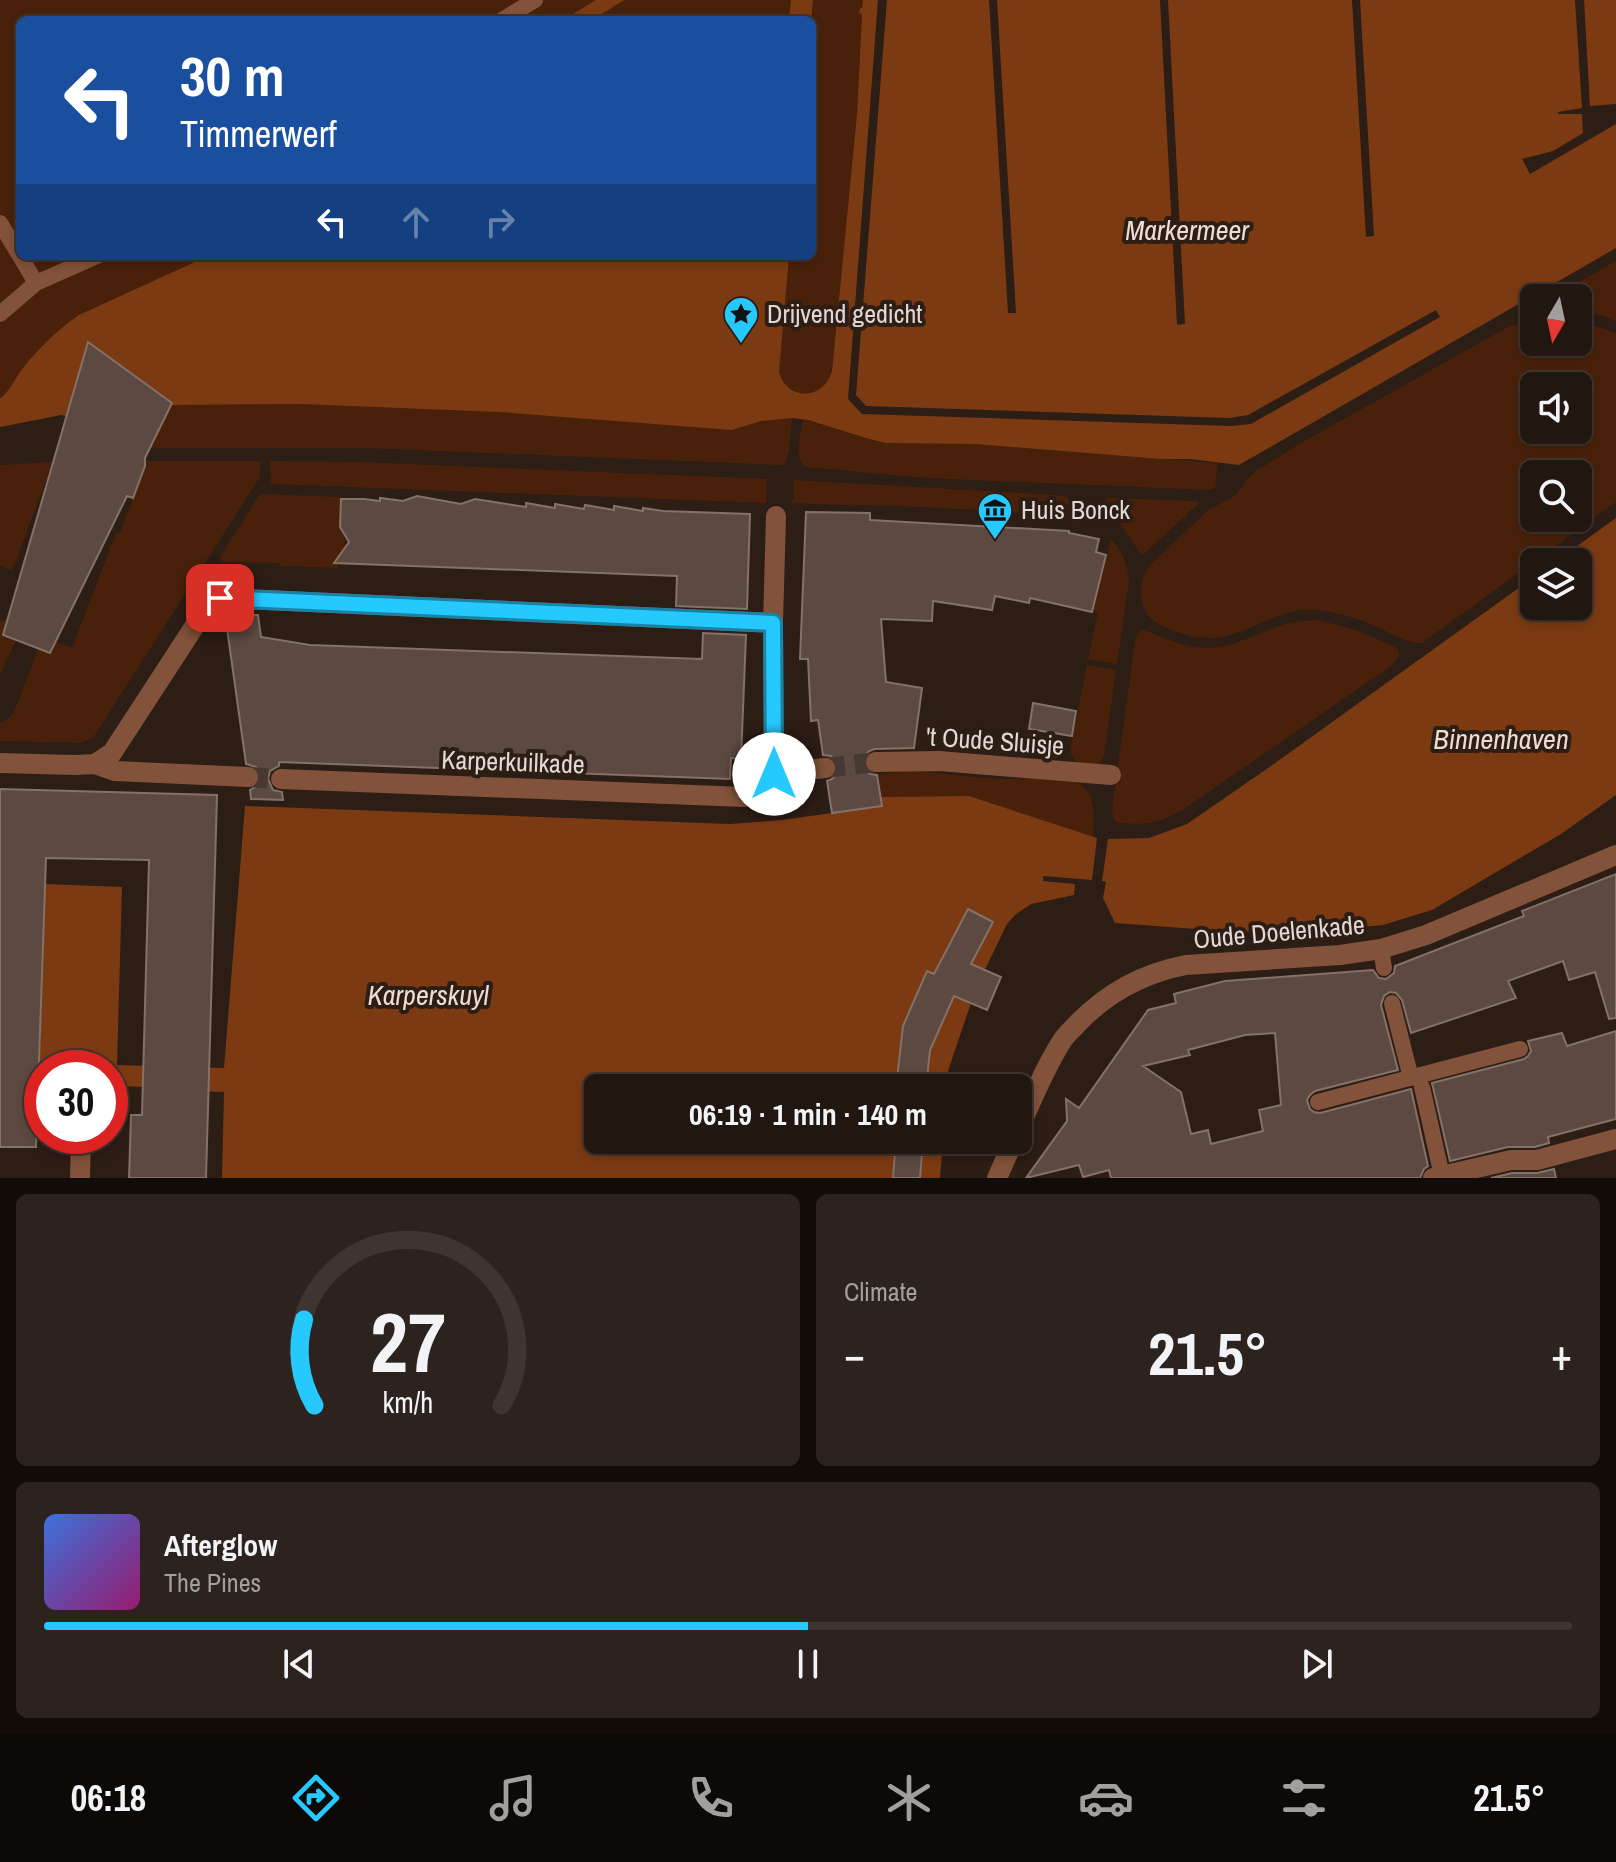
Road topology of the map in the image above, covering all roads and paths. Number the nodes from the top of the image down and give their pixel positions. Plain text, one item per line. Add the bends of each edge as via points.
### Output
1 (535, 0) edge
2 (509, 16) edge
3 (0, 223) edge
4 (16, 249) edge
5 (23, 260) edge
6 (88, 260) edge
7 (36, 283) junction
8 (0, 314) edge
9 (776, 516) dead end
10 (773, 623) junction
11 (876, 762) tunnel mouth
12 (0, 763) edge
13 (95, 764) junction
14 (825, 768) tunnel mouth
15 (774, 774) junction
16 (1111, 775) dead end
17 (248, 777) tunnel mouth
18 (281, 779) tunnel mouth
19 (1616, 855) edge
20 (1392, 1003) dead end
21 (1520, 1049) dead end
22 (1417, 1082) junction
23 (1032, 1100) edge
24 (1318, 1102) dead end
25 (1616, 1139) edge
26 (81, 1154) edge
27 (1008, 1154) edge
28 (1439, 1177) edge
29 (80, 1178) edge
30 (997, 1178) edge

1 - 2 lane
3 - 4 lane
5 - 7 lane
6 - 7 lane
7 - 8 lane
9 - 10 street
10 - 13 street via 220,598 209,604 112,753
10 - 15 street
11 - 16 street, 't Oude Sluisje via 939,761
12 - 13 street
13 - 17 street via 115,771
14 - 15 street
15 - 18 street, Karperkuilkade via 765,787 744,797
19 - 23 street, Oude Doelenkade via 1426,935 1383,959 1340,955 1163,969 1124,986 1091,1010 1064,1038
20 - 22 lane
21 - 22 lane
22 - 24 lane
22 - 28 lane
25 - 28 street
26 - 29 street
27 - 30 street

